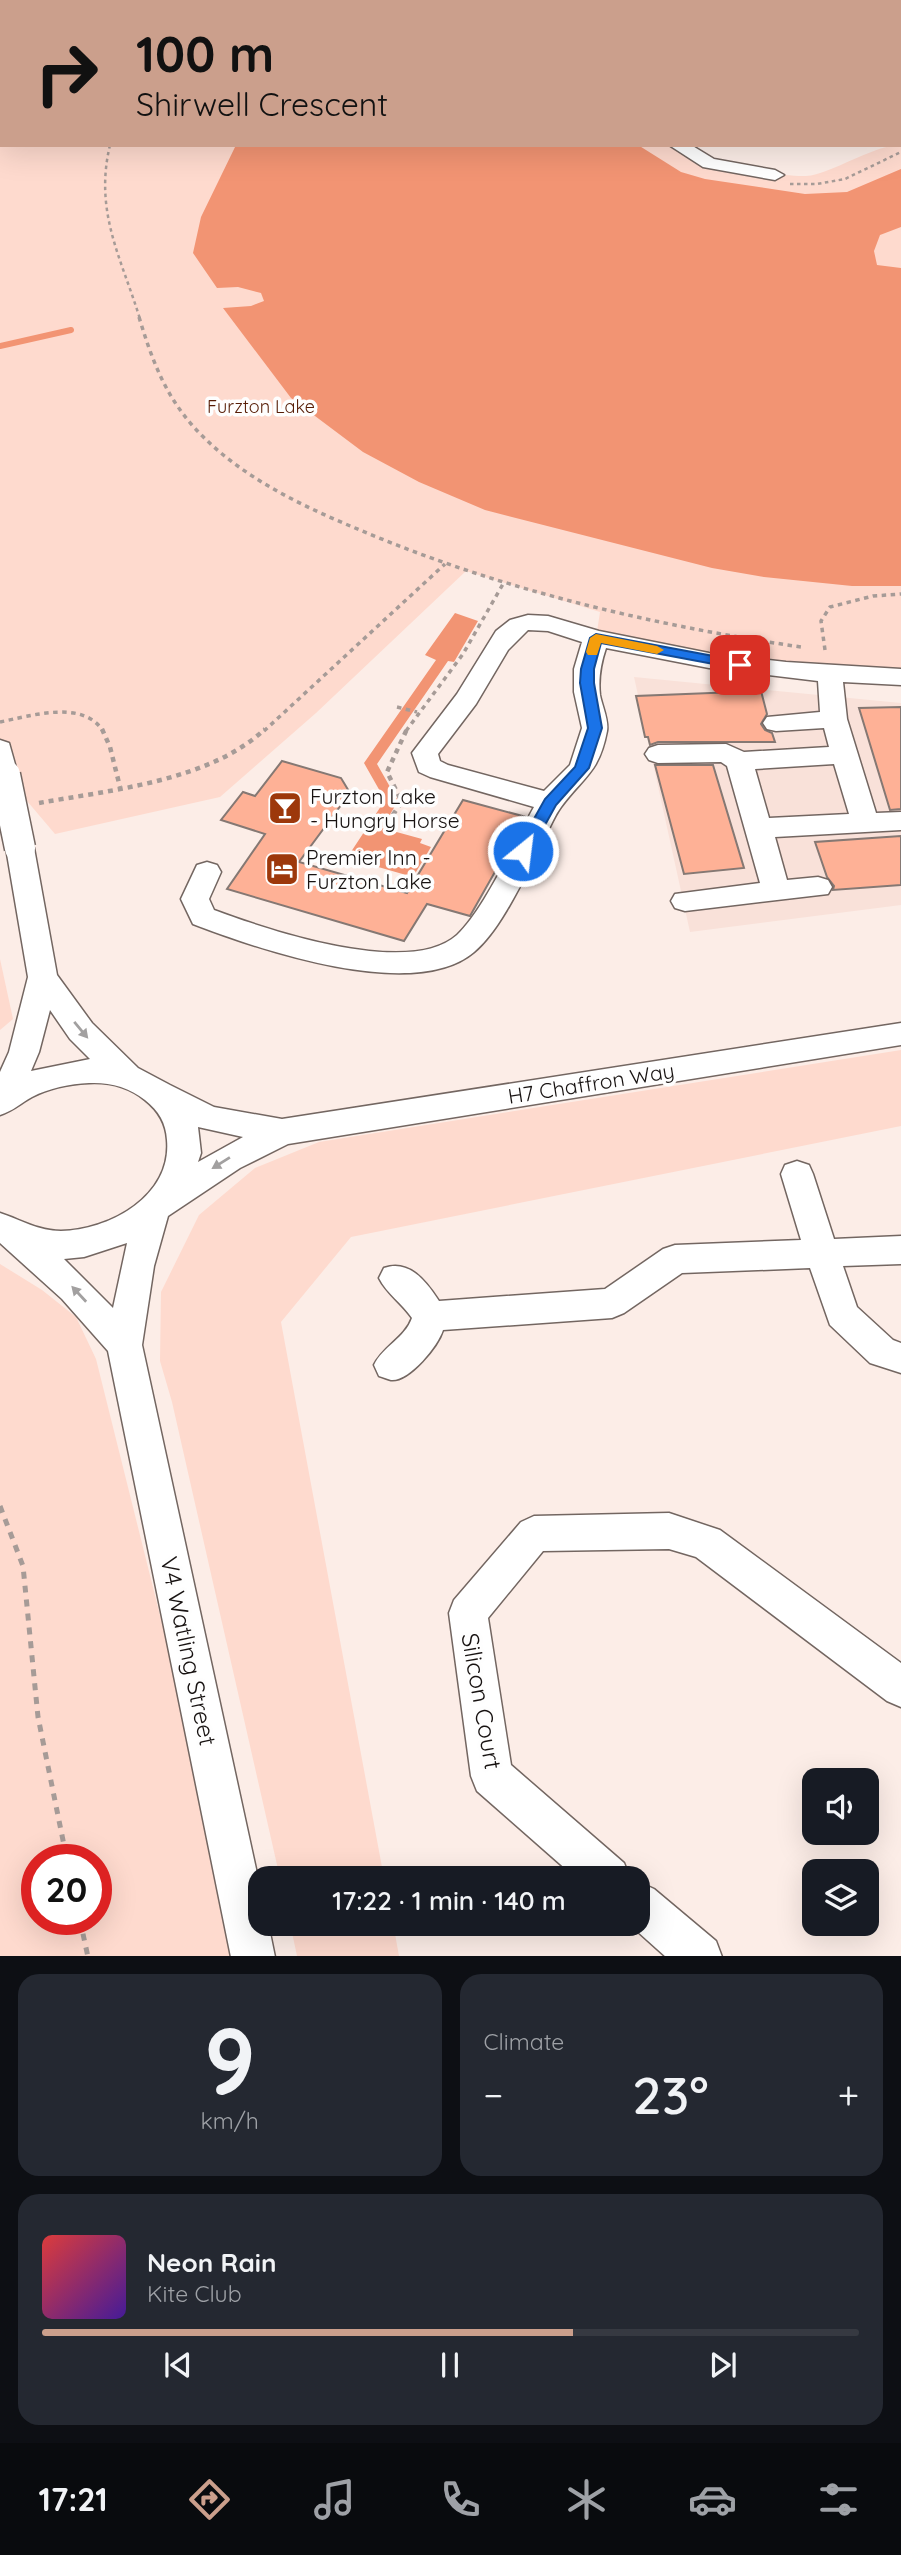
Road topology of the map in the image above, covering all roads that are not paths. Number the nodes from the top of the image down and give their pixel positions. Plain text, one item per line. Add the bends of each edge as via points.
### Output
1 (681, 147) edge
2 (775, 175) dead end
3 (596, 638) junction
4 (833, 663) junction
5 (901, 677) edge
6 (834, 719) junction
7 (776, 723) dead end
8 (658, 754) dead end
9 (844, 755) junction
10 (739, 761) junction
11 (3, 762) edge
12 (550, 802) junction
13 (865, 821) junction
14 (901, 821) edge
15 (759, 828) junction
16 (207, 872) dead end
17 (818, 887) dead end
18 (776, 890) junction
19 (685, 901) dead end
20 (43, 978) junction
21 (901, 1034) edge
22 (127, 1076) junction
23 (160, 1094) junction
24 (2, 1101) edge
25 (282, 1132) junction
26 (797, 1174) dead end
27 (158, 1207) junction
28 (8, 1232) edge
29 (901, 1250) edge
30 (821, 1254) junction
31 (396, 1278) dead end
32 (430, 1316) junction
33 (124, 1345) junction
34 (901, 1358) edge
35 (392, 1365) dead end
36 (901, 1687) edge
37 (595, 1866) edge
38 (650, 1913) edge
39 (253, 1956) edge
40 (700, 1956) edge

1 - 2 street via 691,155
3 - 4 street via 765,669
3 - 12 street via 587,669 595,728 582,768
3 - 12 street via 550,626 516,625 425,752 428,766 439,771
4 - 5 street
4 - 6 street
6 - 7 street
6 - 9 street
8 - 10 street via 726,753
9 - 10 street
9 - 13 street
10 - 15 street
11 - 20 street, bridge
12 - 16 street via 483,924 469,942 430,960 349,960 228,927 203,917 195,899
13 - 14 street
13 - 15 street
15 - 18 street
17 - 18 street
18 - 19 street
20 -> 22 street via 81,1031
20 - 24 street via 24,1052
21 - 25 street, H7 Chaffron Way
22 - 23 street, H7 Chaffron Way
22 - 24 street via 96,1071 63,1073 32,1083
23 - 25 street, H7 Chaffron Way via 207,1118
23 - 27 street via 179,1116 186,1144 181,1174
25 -> 27 street, H7 Chaffron Way via 229,1158
26 - 30 street
27 - 28 street, H7 Chaffron Way via 134,1225 87,1242 37,1242
27 - 33 street, V4 Watling Street via 137,1266
33 -> 28 street, V4 Watling Street via 74,1289
29 - 30 street
30 - 32 street via 675,1259 612,1303
30 - 34 street via 842,1315 882,1352
31 - 32 street via 417,1296
32 - 35 street via 423,1337
33 - 39 street, V4 Watling Street
36 - 37 street, Silicon Court via 707,1544 669,1531 534,1534 468,1613 492,1776
38 - 40 street

